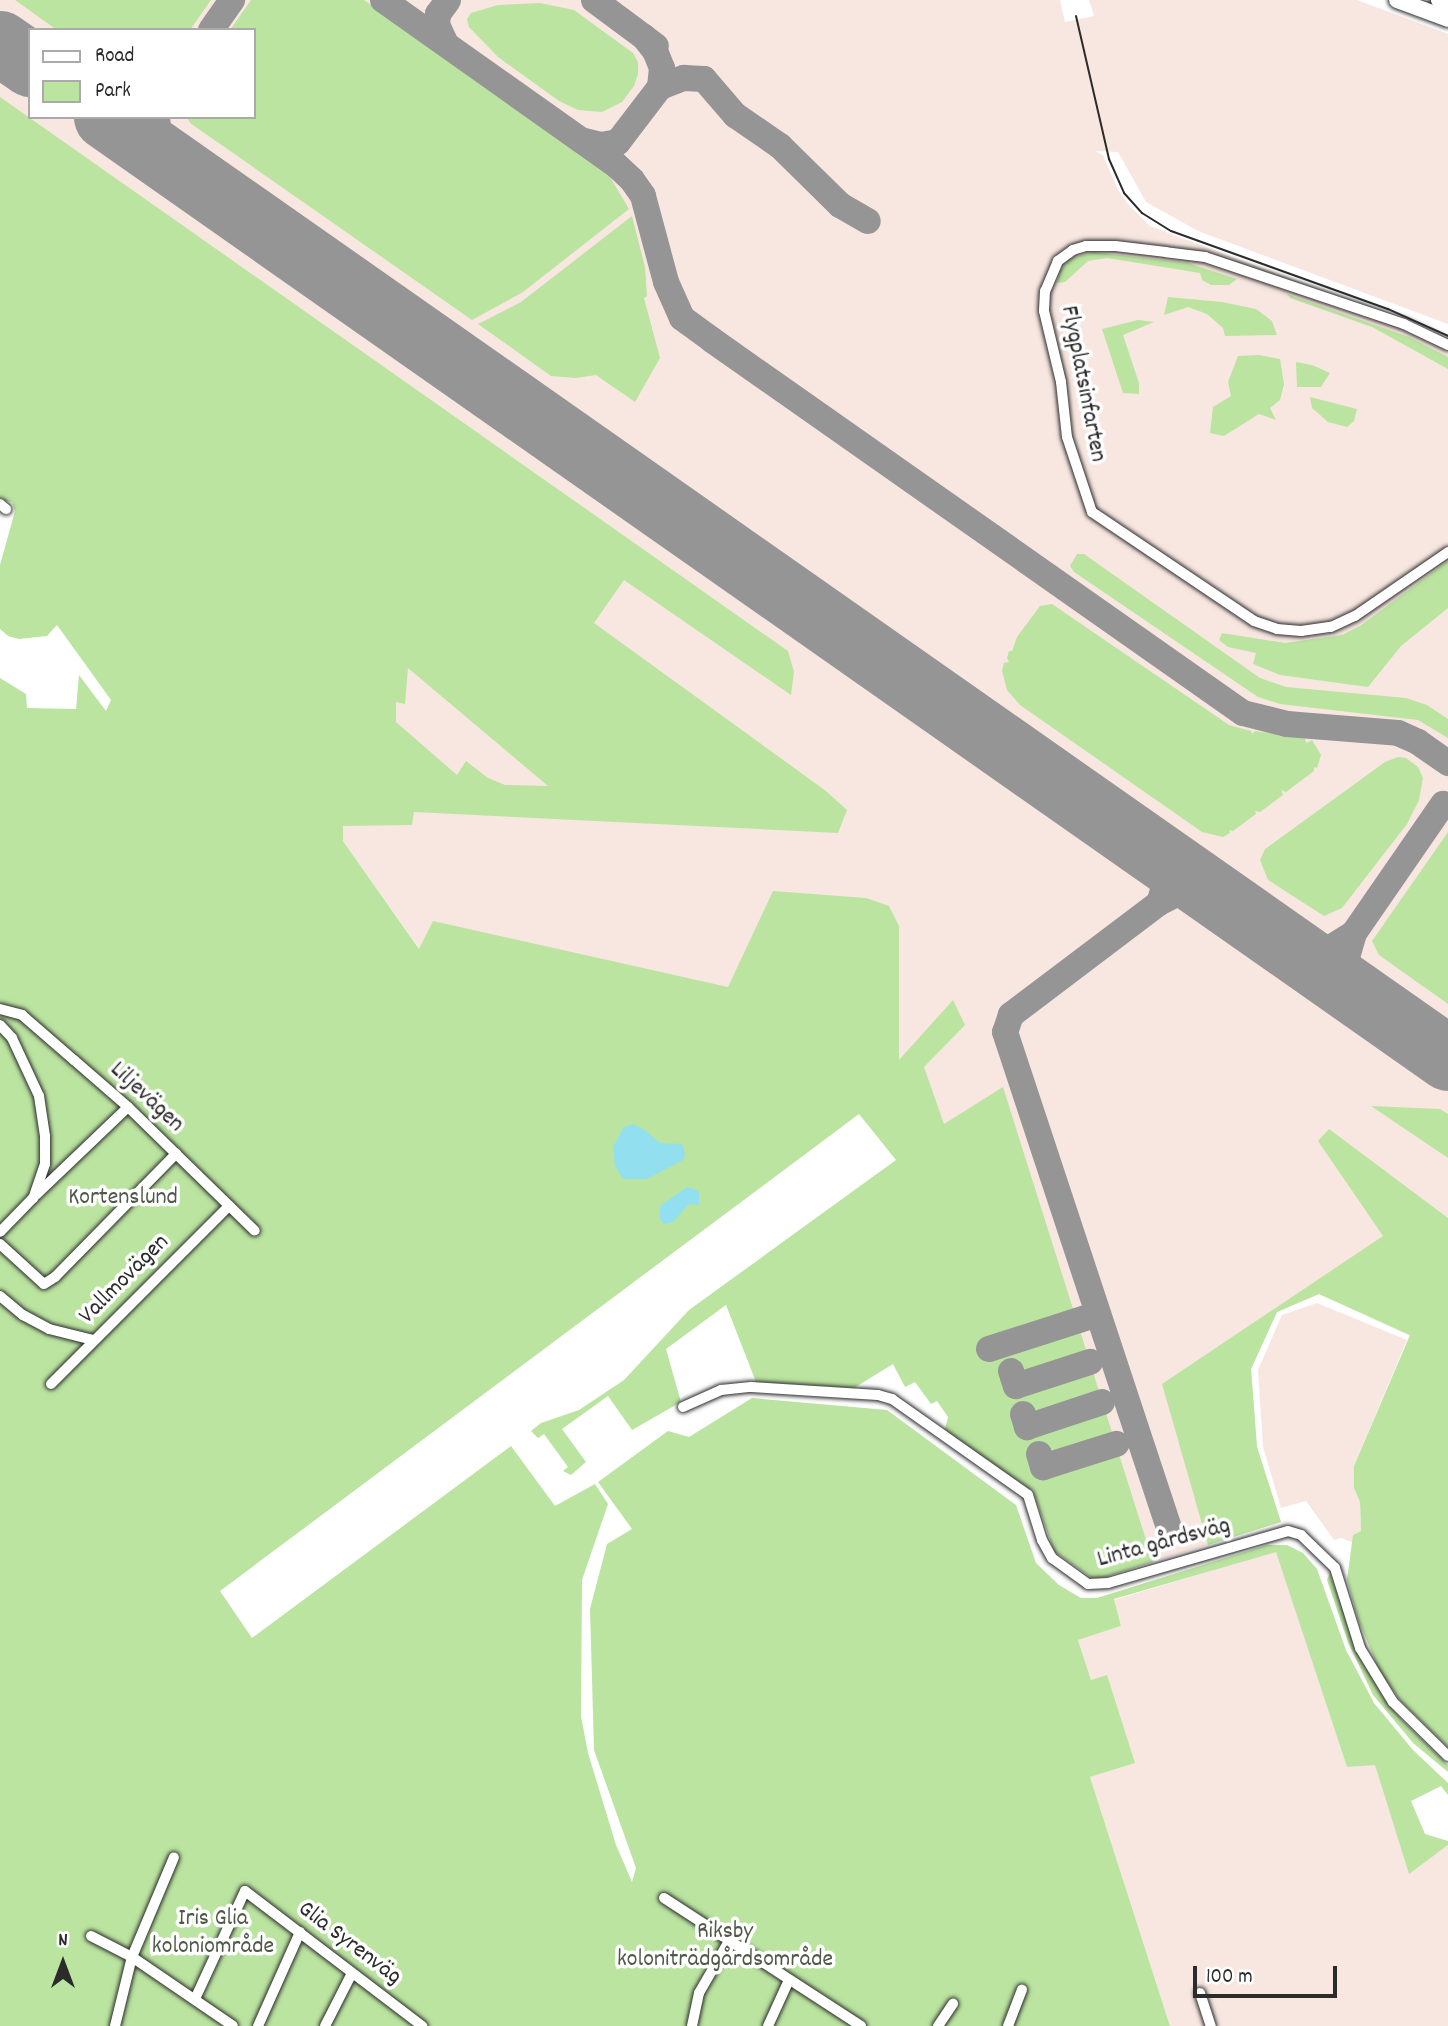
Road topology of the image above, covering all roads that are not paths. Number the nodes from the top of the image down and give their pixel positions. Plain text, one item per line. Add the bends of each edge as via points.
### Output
1 (1397, 0) edge
2 (1439, 0) edge
3 (1448, 4) edge
4 (1448, 19) edge
5 (1448, 345) edge
6 (1448, 552) edge
7 (0, 1009) edge
8 (0, 1025) edge
9 (128, 1107) junction
10 (176, 1154) junction
11 (33, 1198) junction
12 (229, 1206) junction
13 (255, 1231) dead end
14 (0, 1232) edge
15 (0, 1244) edge
16 (0, 1296) edge
17 (93, 1340) junction
18 (51, 1384) dead end
19 (683, 1407) dead end
20 (1448, 1756) edge
21 (174, 1857) dead end
22 (664, 1898) dead end
23 (300, 1932) junction
24 (91, 1937) dead end
25 (729, 1941) junction
26 (132, 1957) junction
27 (352, 1973) junction
28 (789, 1980) junction
29 (1022, 1990) dead end
30 (1200, 1993) dead end
31 (195, 1999) junction
32 (953, 2004) dead end
33 (411, 2017) junction
34 (115, 2026) edge
35 (233, 2026) edge
36 (258, 2026) edge
37 (326, 2026) edge
38 (402, 2026) edge
39 (422, 2026) edge
40 (692, 2026) edge
41 (768, 2026) edge
42 (862, 2026) edge
43 (938, 2026) edge
44 (1008, 2026) edge
45 (1212, 2026) edge

1 - 4 main road
2 - 3 main road
5 - 6 street, Flygplatsinfarten via 1405,324 1205,257 1086,246 1058,261 1045,291 1044,311 1062,382 1067,437 1092,512 1254,621 1301,631 1331,627 1355,616
7 - 9 street, Liljevägen via 22,1015
8 - 11 street via 12,1038 39,1096 45,1164
9 - 10 street, Liljevägen
9 - 11 street
10 - 12 street, Liljevägen
10 - 15 street via 44,1284
11 - 14 street
12 - 13 street, Liljevägen
12 - 17 street, Vallmovägen
16 - 17 street via 49,1329
17 - 18 street, Vallmovägen
19 - 20 street, Linta gårdsväg via 721,1390 751,1387 892,1399 1028,1495 1052,1558 1088,1584 1108,1583 1288,1531 1301,1535 1335,1568 1360,1648 1393,1702
21 - 26 street
22 - 25 street
23 - 27 street, Glia Syrenväg
23 - 31 street, Glia Syrenväg via 245,1891
23 - 36 street
24 - 26 street
25 - 28 street
25 - 40 street via 699,1993
26 - 31 street
26 - 34 street
27 - 33 street, Glia Syrenväg
27 - 37 street
28 - 41 street
28 - 42 street
29 - 44 street
30 - 45 street
31 - 35 street
32 - 43 street
33 - 38 street
33 - 39 street, Glia Syrenväg

